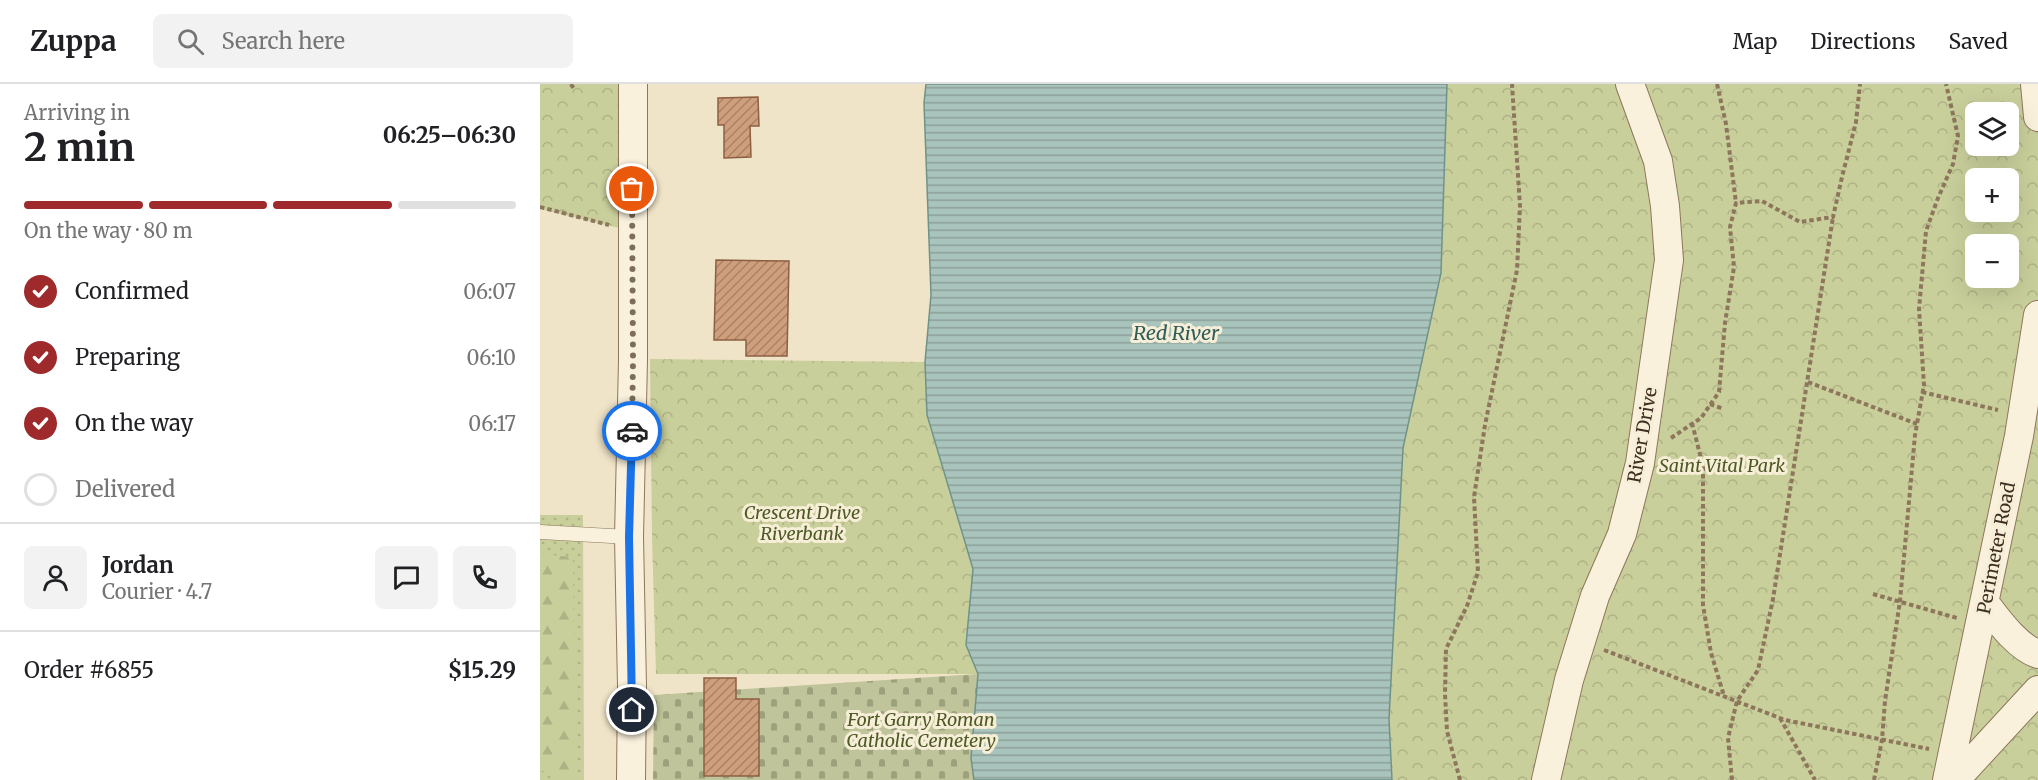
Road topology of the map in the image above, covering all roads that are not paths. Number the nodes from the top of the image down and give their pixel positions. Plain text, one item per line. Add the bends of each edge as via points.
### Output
1 (633, 84) edge
2 (1630, 84) edge
3 (2035, 84) edge
4 (2038, 117) edge
5 (2038, 315) edge
6 (540, 532) edge
7 (629, 537) junction
8 (1983, 614) junction
9 (2038, 654) edge
10 (2038, 690) edge
11 (1952, 771) edge
12 (631, 780) edge
13 (1546, 780) edge

1 - 7 street
2 - 13 street, River Drive via 1659,161 1669,260 1640,464 1622,534 1595,596 1569,680
3 - 4 street
5 - 8 street, Perimeter Road
6 - 7 lane
7 - 12 street
8 - 9 street
8 - 11 street, Perimeter Road
10 - 11 street

